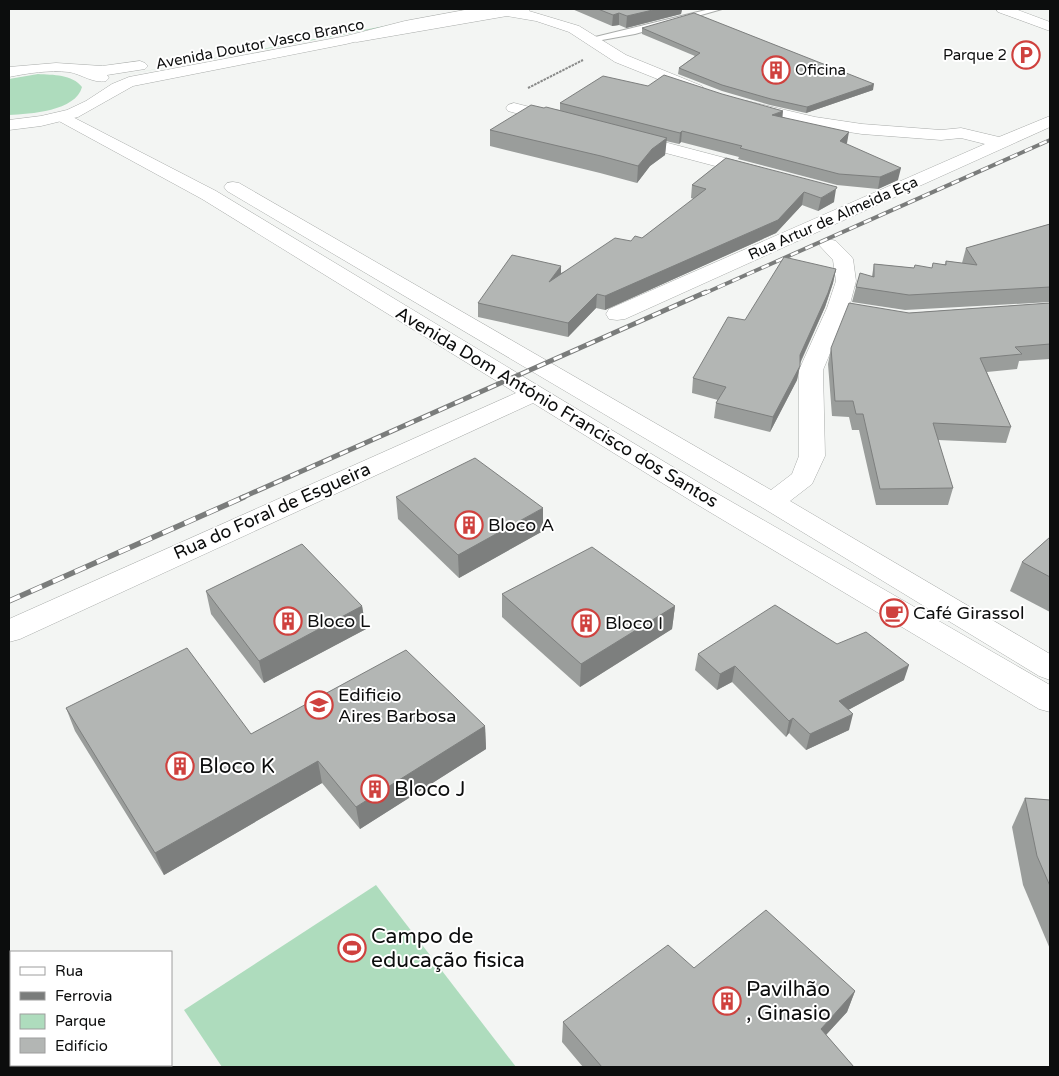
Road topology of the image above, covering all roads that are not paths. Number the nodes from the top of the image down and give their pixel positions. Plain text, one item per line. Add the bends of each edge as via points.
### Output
1 (446, 9) edge
2 (465, 9) edge
3 (491, 9) edge
4 (525, 9) edge
5 (718, 9) edge
6 (1003, 9) edge
7 (508, 12) junction
8 (383, 21) junction
9 (1050, 28) edge
10 (346, 40) junction
11 (597, 44) junction
12 (84, 70) junction
13 (10, 71) edge
14 (104, 95) junction
15 (715, 96) edge
16 (732, 101) edge
17 (514, 108) road end
18 (71, 114) junction
19 (1050, 117) edge
20 (1050, 122) edge
21 (572, 123) edge
22 (9, 125) edge
23 (961, 133) junction
24 (611, 134) edge
25 (941, 135) junction
26 (994, 147) junction
27 (775, 176) edge
28 (841, 194) dead end
29 (870, 201) junction
30 (829, 245) dead end
31 (617, 314) dead end
32 (535, 393) junction
33 (772, 502) junction
34 (9, 631) edge
35 (1050, 668) edge
36 (1050, 700) edge

1 - 8 street
2 - 8 street, Avenida Doutor Vasco Branco
3 - 10 street, Avenida Doutor Vasco Branco
4 - 7 street, Avenida Doutor Vasco Branco
5 - 11 lane
6 - 9 street
7 - 10 street, Avenida Doutor Vasco Branco
7 - 11 street via 534,16
8 - 12 street, Avenida Doutor Vasco Branco via 126,69
10 - 14 street, Avenida Doutor Vasco Branco via 160,75 122,84
11 - 15 street via 652,72
12 - 13 street, Avenida Doutor Vasco Branco via 51,67
12 - 14 street via 104,80 107,87
14 - 18 street, Avenida Doutor Vasco Branco
16 - 25 street via 815,122
17 - 21 street
18 - 22 street
18 - 32 street, Avenida Dom António Francisco dos Santos
18 - 33 street, Avenida Dom António Francisco dos Santos via 233,187
19 - 23 street
20 - 26 street, Rua Artur de Almeida Eça
23 - 25 street
23 - 26 street via 984,138
24 - 27 street
25 - 26 street
26 - 29 street, Rua Artur de Almeida Eça
28 - 29 street
29 - 31 street, Rua Artur de Almeida Eça
30 - 33 street via 843,258 847,310 811,370 812,456 803,478
32 - 34 street, Rua do Foral de Esgueira
32 - 36 street, Avenida Dom António Francisco dos Santos via 702,496
33 - 35 street, Avenida Dom António Francisco dos Santos

